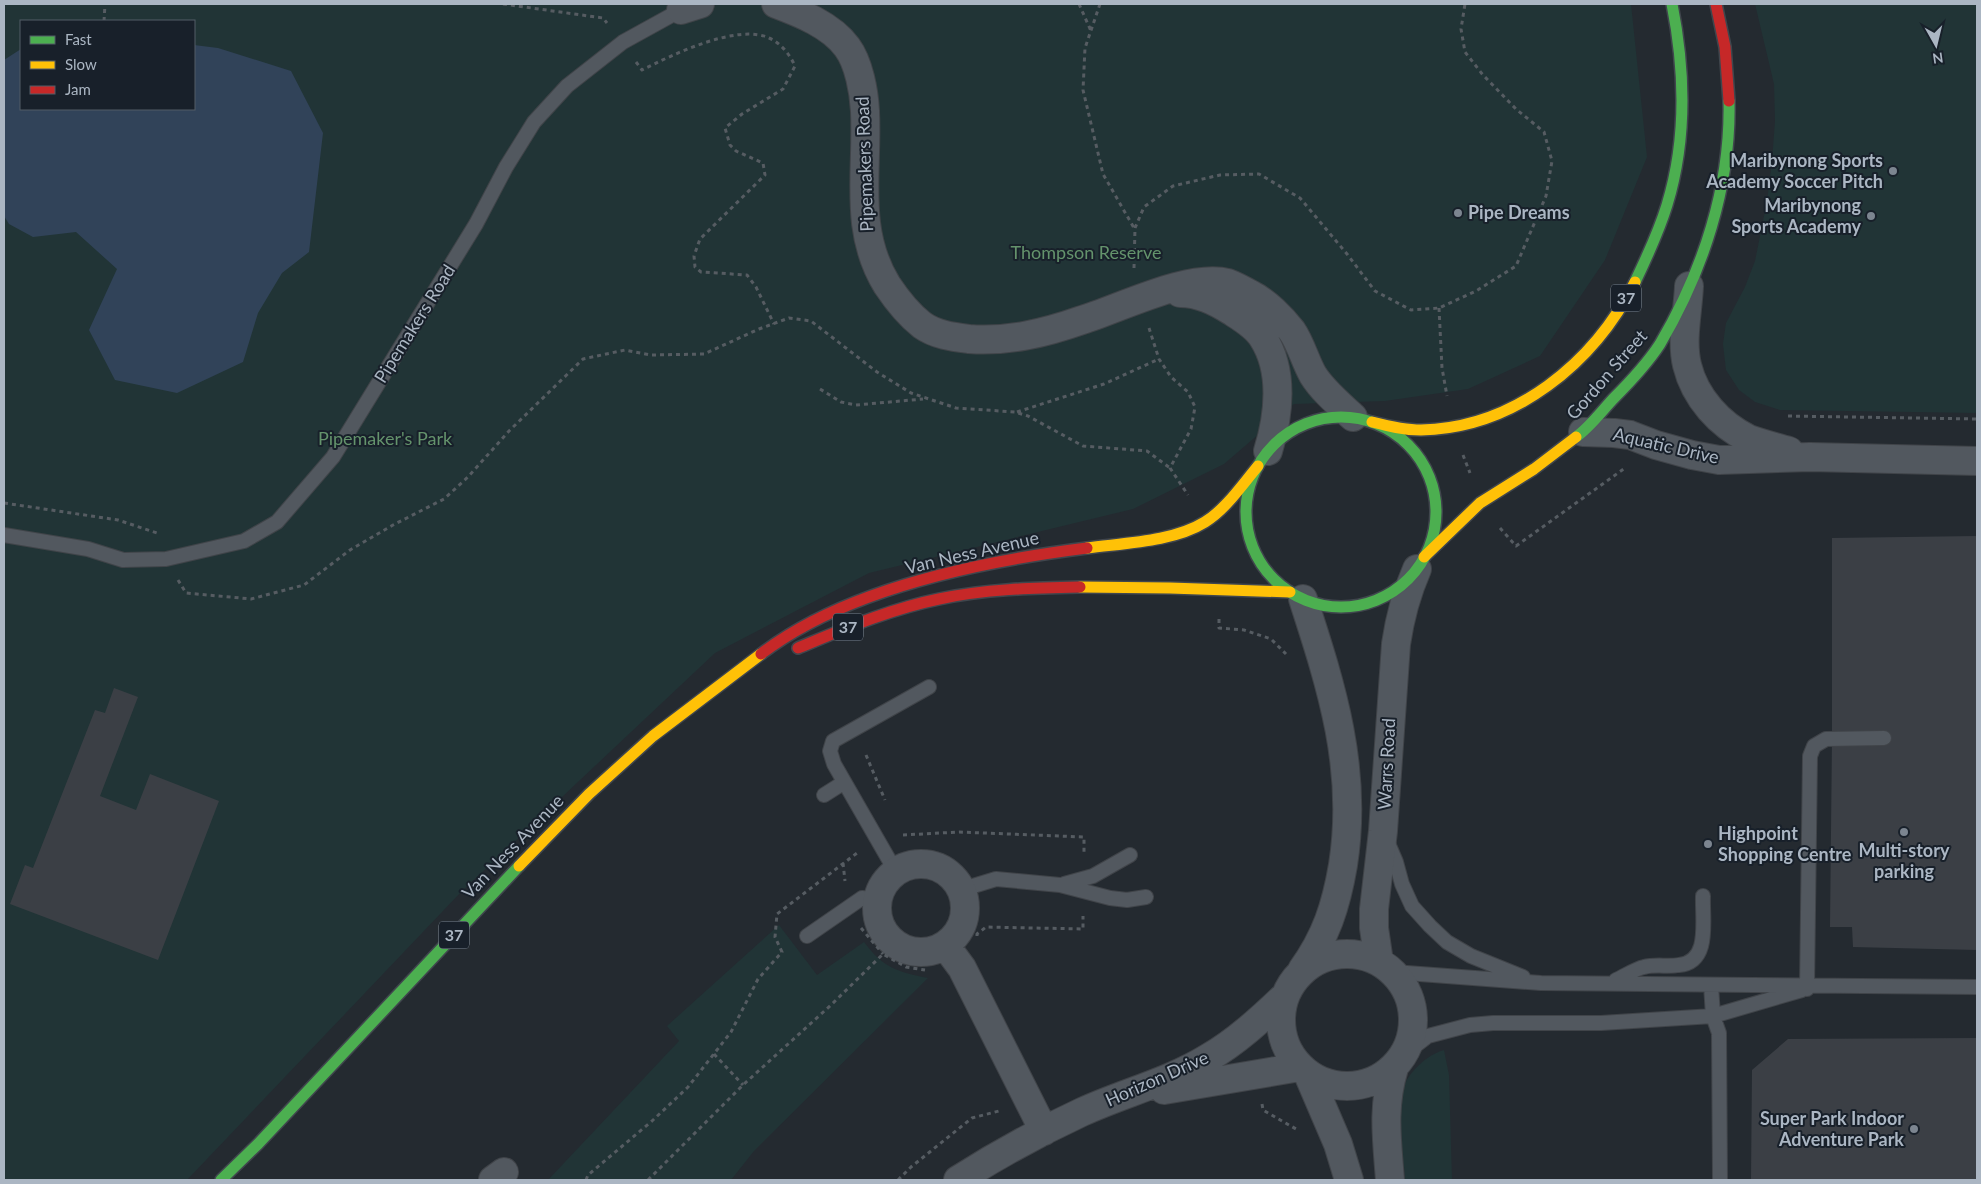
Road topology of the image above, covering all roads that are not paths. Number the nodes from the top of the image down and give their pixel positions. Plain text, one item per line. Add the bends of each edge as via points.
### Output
1 (776, 4) edge
2 (1672, 4) edge
3 (1716, 4) edge
4 (686, 6) edge
5 (1689, 286) junction
6 (1148, 297) junction
7 (1362, 420) junction
8 (1583, 432) junction
9 (1810, 457) junction
10 (1263, 458) junction
11 (1977, 461) edge
12 (4, 535) edge
13 (1421, 563) junction
14 (1296, 595) junction
15 (929, 687) dead end
16 (698, 703) junction
17 (1884, 738) dead end
18 (844, 783) junction
19 (824, 795) dead end
20 (1383, 831) junction
21 (1130, 855) dead end
22 (896, 872) junction
23 (1083, 884) junction
24 (960, 890) junction
25 (1702, 896) dead end
26 (1146, 897) dead end
27 (878, 900) junction
28 (807, 936) dead end
29 (945, 945) junction
30 (1386, 967) junction
31 (1611, 982) junction
32 (1541, 983) junction
33 (1712, 985) junction
34 (1291, 986) junction
35 (1808, 987) junction
36 (1977, 987) edge
37 (1713, 1016) junction
38 (1400, 1060) junction
39 (1304, 1071) junction
40 (1044, 1131) junction
41 (221, 1180) edge
42 (958, 1180) edge
43 (1349, 1180) edge
44 (1390, 1180) edge
45 (1720, 1180) edge

1 - 6 street, Pipemakers Road via 825,28 848,48 861,78 864,104 863,205 867,238 877,269 890,290 903,308 924,326 949,337 1014,338 1045,332
2 - 7 main road, Gordon Street / 37 via 1681,64 1678,156 1668,201 1655,238 1619,311 1598,340 1572,368 1541,390 1509,410 1478,421 1420,430
3 - 5 main road, Gordon Street / 37 via 1729,103 1728,148 1709,236
4 - 12 lane, Pipemakers Road via 622,42 567,86 534,122 476,224 333,457 277,522 244,541 166,560 123,560 88,549
5 - 8 main road, Gordon Street / 37 via 1659,344
5 - 9 street, Aquatic Drive via 1685,341 1687,365 1710,411 1728,427 1751,439
6 - 7 street via 1189,283 1208,282 1228,283 1254,296 1292,331 1324,389
6 - 10 street via 1169,293 1199,295 1219,303 1263,337 1277,377 1277,406 1273,434
7 - 10 main road, 37 via 1334,417 1315,420 1282,438
7 - 13 main road, 37 via 1397,435 1417,454 1430,478 1436,504 1434,531
8 - 9 street, Aquatic Drive via 1630,435 1719,460
8 - 13 main road, Gordon Street / 37 via 1534,469 1480,503
9 - 11 street, Aquatic Drive
10 - 14 main road, 37 via 1249,488 1246,511 1249,535 1267,570
10 - 16 main road, Van Ness Avenue / 37 via 1222,509 1199,525 1155,539 1025,556 866,598 813,621 764,651
13 - 14 main road, 37 via 1399,587 1377,599 1353,606 1327,605
13 - 20 street, Warrs Road via 1406,592 1400,614
14 - 16 main road, Van Ness Avenue / 37 via 1118,586 960,595 870,618 783,655
14 - 34 street, Warrs Road via 1332,693 1346,767 1348,809 1346,848 1334,909 1316,951
15 - 18 lane via 833,741 830,751
16 - 41 main road, Van Ness Avenue / 37 via 653,736 590,794
17 - 35 lane via 1832,738 1820,741 1810,756
18 - 19 lane
18 - 22 lane
20 - 30 street, Warrs Road via 1374,928
20 - 32 lane via 1412,906 1430,926 1447,942 1471,956
21 - 23 lane
22 - 24 street via 907,867 929,865 948,874
22 - 27 street via 882,888
23 - 24 lane via 996,879
23 - 26 lane via 1110,898
24 - 29 street via 964,918 960,930
25 - 31 lane via 1702,945 1692,963 1644,966
27 - 28 lane via 862,898
27 - 29 street via 880,923 896,944 920,952
29 - 40 street via 962,968
30 - 32 lane
30 - 34 street via 1357,954 1335,955 1314,963
30 - 38 street via 1405,986 1414,1019 1412,1036
31 - 32 lane
31 - 33 lane
33 - 35 lane
33 - 37 lane
34 - 39 street via 1281,1014 1282,1034 1289,1052
34 - 40 street, Horizon Drive via 1266,1015 1209,1058
35 - 36 lane
35 - 37 lane
37 - 38 lane via 1628,1022 1470,1025 1428,1036
37 - 45 lane via 1720,1033
38 - 39 street via 1375,1081 1352,1086 1329,1084
38 - 44 street via 1388,1086 1386,1106 1385,1135
39 - 40 street, Horizon Drive via 1157,1091
39 - 43 street via 1338,1144
40 - 42 street, Horizon Drive

